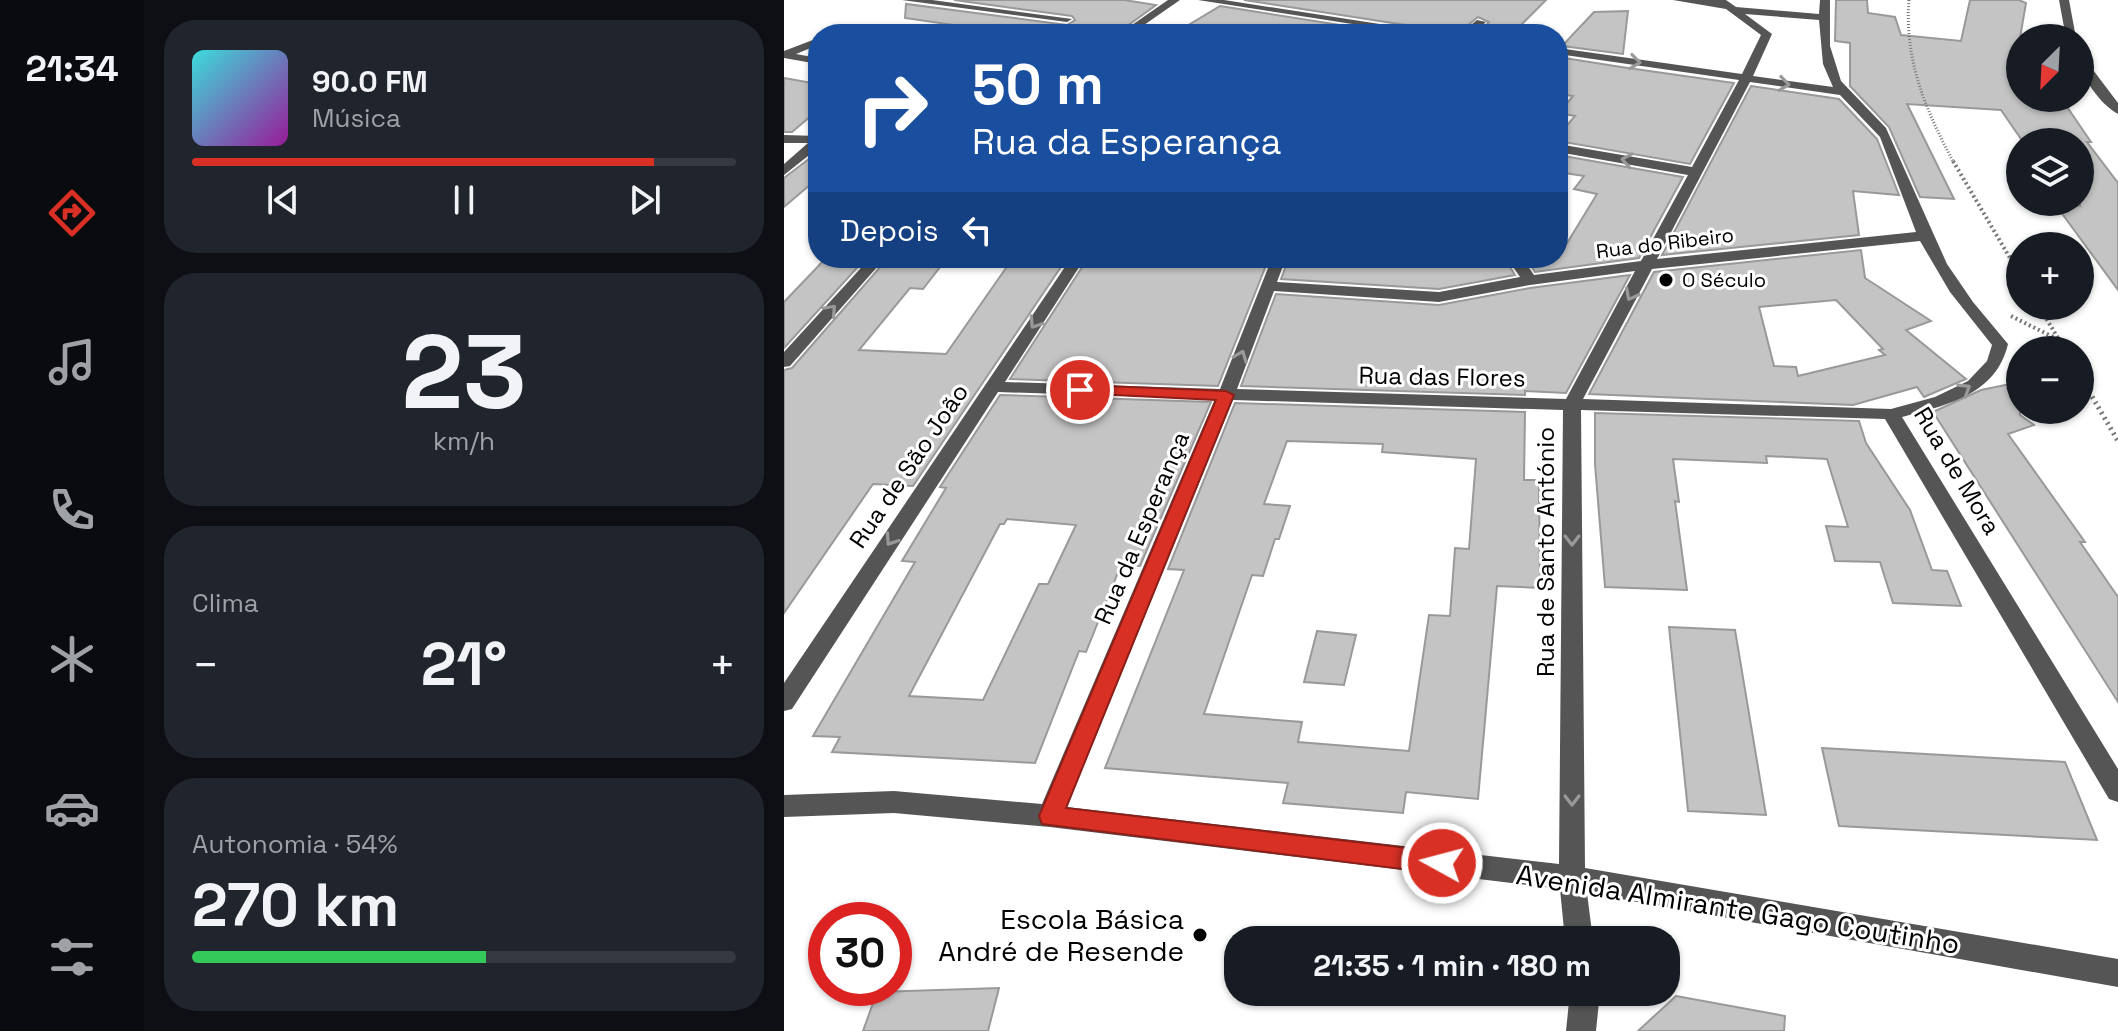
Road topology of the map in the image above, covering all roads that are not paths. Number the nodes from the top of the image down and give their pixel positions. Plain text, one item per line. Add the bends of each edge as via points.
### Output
1 (907, 0) edge
2 (1175, 0) edge
3 (1203, 0) edge
4 (1678, 0) edge
5 (1719, 0) edge
6 (1825, 0) edge
7 (2064, 0) edge
8 (1733, 8) junction
9 (1824, 17) junction
10 (1067, 19) dead end
11 (1481, 22) dead end
12 (1139, 24) edge
13 (1370, 24) edge
14 (1478, 24) edge
15 (2068, 24) edge
16 (808, 45) edge
17 (1568, 52) edge
18 (784, 55) edge
19 (808, 59) edge
20 (1746, 78) junction
21 (2094, 82) edge
22 (1843, 92) junction
23 (2118, 110) edge
24 (784, 139) edge
25 (808, 140) edge
26 (808, 150) edge
27 (1568, 150) edge
28 (784, 171) edge
29 (1696, 172) junction
30 (1924, 236) junction
31 (1647, 265) junction
32 (869, 268) edge
33 (1071, 268) edge
34 (1275, 268) edge
35 (1521, 268) edge
36 (1530, 280) junction
37 (1268, 286) junction
38 (784, 362) edge
39 (993, 387) junction
40 (1226, 395) junction
41 (1572, 404) junction
42 (1891, 414) junction
43 (784, 702) edge
44 (2118, 791) edge
45 (784, 806) edge
46 (1050, 816) junction
47 (1572, 878) junction
48 (1577, 926) edge
49 (2118, 973) edge
50 (1584, 1006) edge
51 (1581, 1031) edge

1 - 10 street
2 - 12 street
3 - 13 street
4 - 8 street
5 - 8 street
6 - 9 street
7 - 15 street
8 - 9 street
8 - 20 street, Rua de Santo António via 1767,34
9 - 22 street via 1831,75
11 - 14 street
16 - 18 street
17 -> 20 street
18 - 19 street
20 -> 22 street
20 - 29 street, Rua de Santo António
21 - 23 street
22 - 30 street, Rua de Mora via 1886,136
24 - 25 street
26 - 28 street
29 -> 27 street
29 - 31 street, Rua de Santo António
30 - 31 street, Rua do Ribeiro
42 -> 30 street, Rua de Mora via 1953,397 1990,370 1999,356 2000,344 1949,280
31 - 36 street, Rua do Ribeiro
31 -> 41 street, Rua de Santo António
38 -> 32 street
33 -> 39 street, Rua de São João
34 - 37 street, Rua da Esperança
35 - 36 street
36 - 37 street, Rua do Ribeiro via 1439,297
40 -> 37 street, Rua da Esperança
39 - 40 street, Rua das Flores
39 -> 43 street, Rua de São João
40 - 41 street, Rua das Flores
40 - 46 street, Rua da Esperança
41 - 42 street, Rua das Flores
41 -> 47 street, Rua de Santo António
42 - 44 street, Rua de Mora
45 - 46 street, Avenida Almirante Gago Coutinho via 894,802
46 - 47 street, Avenida Almirante Gago Coutinho
47 - 48 street, Rua de Santo António
47 - 49 street, Avenida Almirante Gago Coutinho
50 - 51 street

